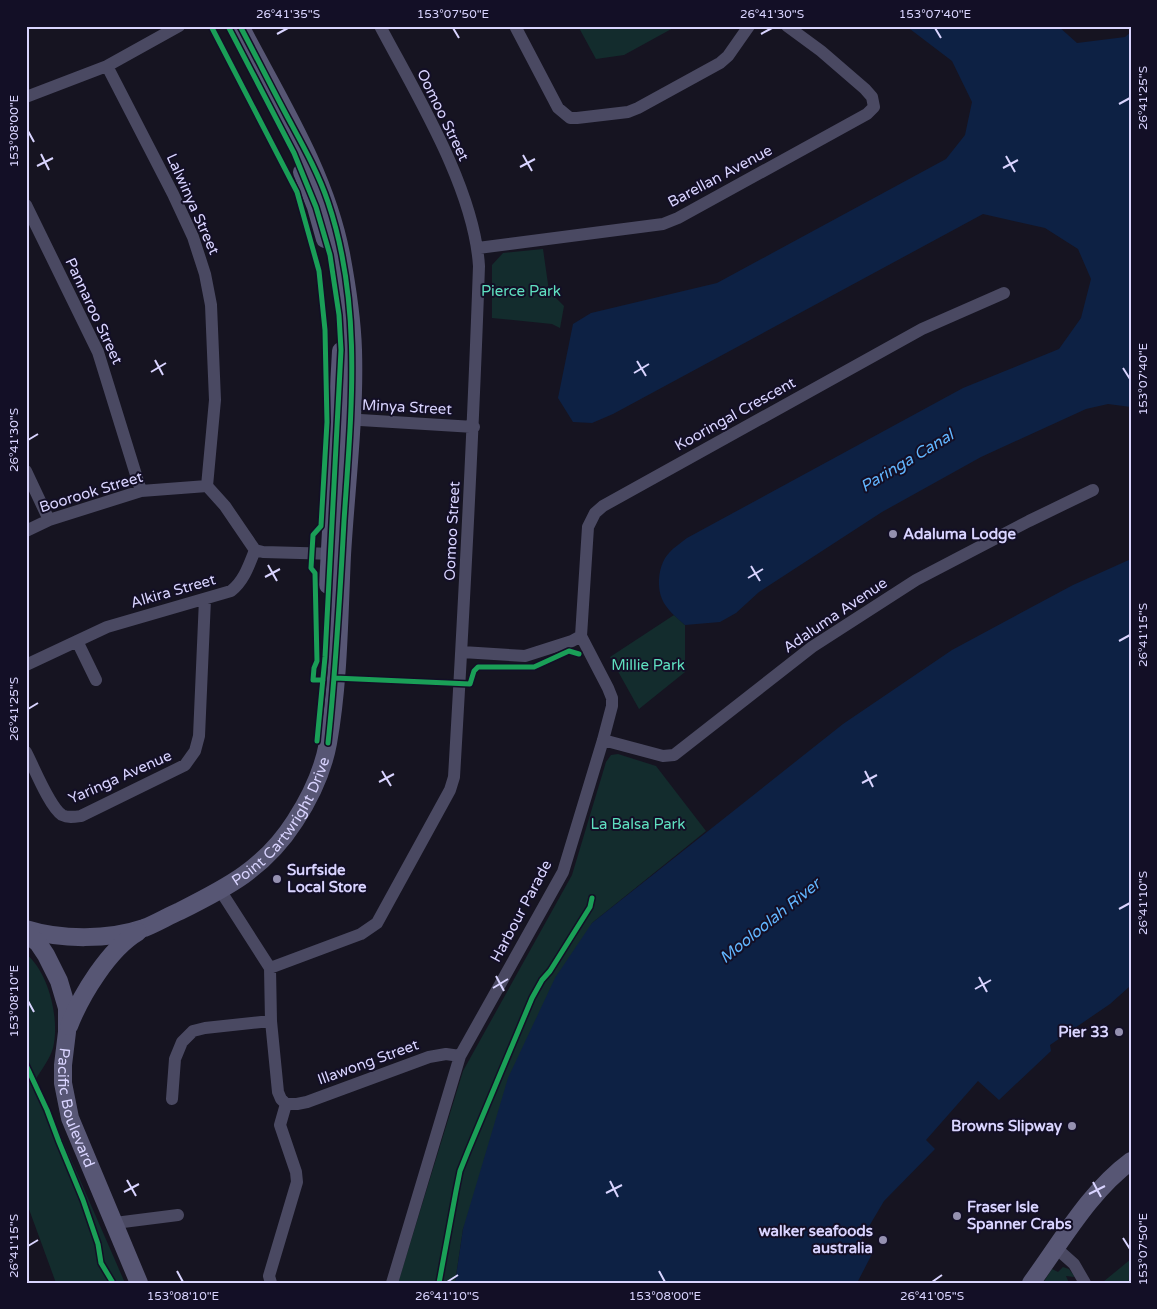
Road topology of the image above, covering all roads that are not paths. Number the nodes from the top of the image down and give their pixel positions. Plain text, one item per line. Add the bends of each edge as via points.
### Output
1 (179, 26) edge
2 (228, 26) edge
3 (240, 26) edge
4 (380, 26) edge
5 (515, 26) edge
6 (749, 26) edge
7 (787, 26) edge
8 (107, 66) junction
9 (26, 97) edge
10 (26, 205) edge
11 (478, 248) junction
12 (1004, 293) dead end
13 (344, 419) junction
14 (474, 427) junction
15 (26, 471) edge
16 (208, 486) junction
17 (1093, 490) dead end
18 (141, 491) junction
19 (49, 520) junction
20 (26, 531) edge
21 (255, 550) junction
22 (336, 554) junction
23 (205, 599) junction
24 (581, 636) junction
25 (77, 641) junction
26 (462, 652) junction
27 (26, 665) edge
28 (96, 680) dead end
29 (603, 740) junction
30 (26, 752) edge
31 (220, 890) junction
32 (158, 922) junction
33 (26, 931) edge
34 (270, 968) junction
35 (271, 1021) junction
36 (67, 1032) junction
37 (460, 1056) junction
38 (172, 1099) dead end
39 (286, 1104) junction
40 (1131, 1161) edge
41 (178, 1215) dead end
42 (115, 1223) junction
43 (1056, 1248) junction
44 (139, 1283) edge
45 (270, 1283) edge
46 (392, 1283) edge
47 (1031, 1283) edge
48 (1085, 1283) edge

1 - 8 street
2 - 13 main road, Point Cartwright Drive via 294,153 316,207 330,255 339,315
3 - 13 main road, Point Cartwright Drive via 304,148 328,202 340,252 353,351
4 - 11 street, Oomoo Street via 460,186
5 - 6 street via 558,108 570,118 577,118 638,108 720,63
7 - 11 street, Barellan Avenue via 865,89 872,97 874,107 867,114 663,224
8 - 9 street
8 - 16 street, Lalwinya Street via 173,194 193,237 205,274 211,306 215,400
10 - 18 street, Pannaroo Street via 98,352
11 - 14 street, Oomoo Street
12 - 24 street, Kooringal Crescent via 922,329 603,506 588,527
13 - 14 street, Minya Street
13 - 22 main road, Point Cartwright Drive
14 - 26 street, Oomoo Street
15 - 19 street
16 - 18 street, Boorook Street
16 - 21 street
17 - 29 street, Adaluma Avenue via 916,580 812,647 674,755 662,756
18 - 19 street, Boorook Street
19 - 20 street, Boorook Street
21 - 22 street
21 - 23 street, Alkira Street via 239,585 232,591
22 - 31 main road, Point Cartwright Drive via 335,678 323,742 323,761 290,829 253,869
23 - 25 street, Alkira Street via 108,627
23 - 30 street, Yaringa Avenue via 199,736 195,751 185,765 72,818 62,815 52,806
24 - 26 street via 525,656
24 - 29 street, Harbour Parade via 612,698
25 - 27 street, Alkira Street
25 - 28 street
26 - 34 street, Oomoo Street via 454,777 450,790 381,916 361,934
29 - 37 street, Harbour Parade via 563,872
31 - 32 main road, Point Cartwright Drive
31 - 34 street
32 - 33 main road, Point Cartwright Drive via 136,930 88,936
32 - 36 main road, Point Cartwright Drive via 130,936 119,947 82,998
33 - 36 main road, Pacific Boulevard via 38,943 60,980 67,1008
34 - 35 street
35 - 38 street via 193,1031 182,1042 175,1059
35 - 39 street via 278,1092
36 - 42 main road, Pacific Boulevard via 63,1066 65,1099 74,1129
37 - 39 street, Illawong Street via 429,1057 307,1102
37 - 46 street, Harbour Parade
39 - 45 street via 280,1125 297,1182 269,1276
40 - 43 main road via 1105,1183
41 - 42 street
42 - 44 main road, Pacific Boulevard
43 - 47 main road
43 - 48 street via 1074,1264

